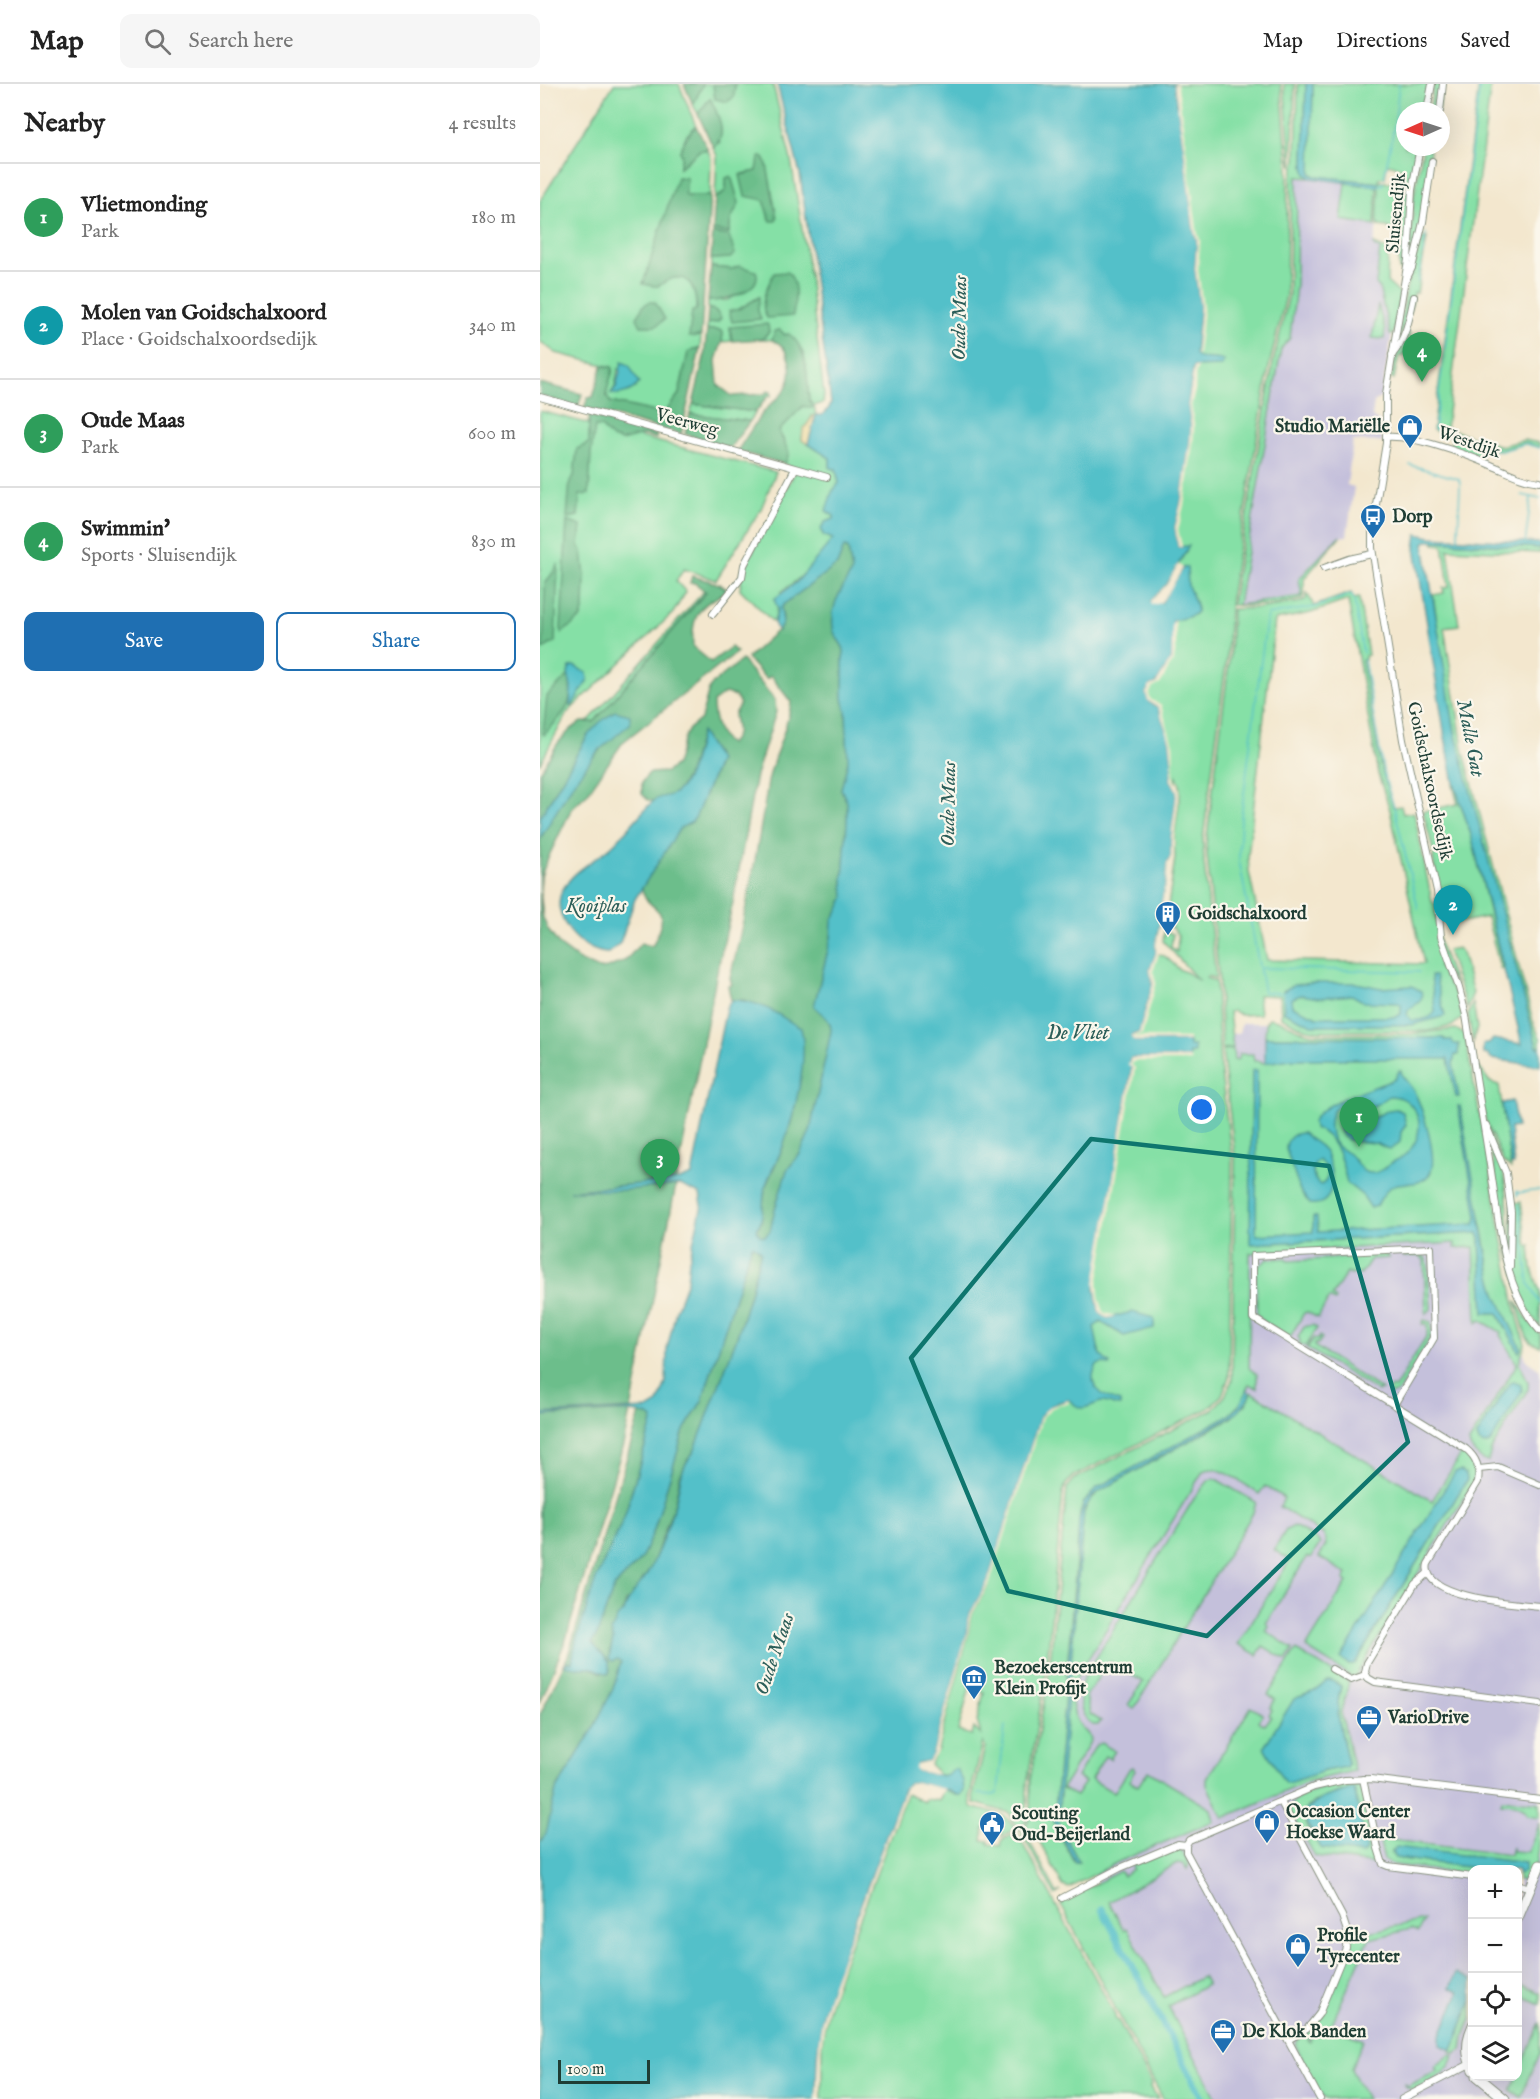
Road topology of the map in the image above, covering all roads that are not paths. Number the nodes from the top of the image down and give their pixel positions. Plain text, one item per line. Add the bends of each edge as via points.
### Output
1 (1432, 84) edge
2 (1443, 84) edge
3 (1429, 102) edge
4 (1441, 102) edge
5 (1418, 156) edge
6 (1432, 161) dead end
7 (1404, 282) junction
8 (1414, 297) dead end
9 (1392, 355) junction
10 (540, 397) edge
11 (1386, 437) junction
12 (795, 469) junction
13 (827, 477) dead end
14 (1540, 482) edge
15 (1372, 554) junction
16 (1323, 568) dead end
17 (713, 614) dead end
18 (1482, 1118) junction
19 (1509, 1270) junction
20 (1540, 1331) edge
21 (1394, 1405) junction
22 (1479, 1469) junction
23 (1540, 1485) edge
24 (1428, 1573) junction
25 (1540, 1606) edge
26 (1332, 1668) dead end
27 (1365, 1675) junction
28 (1540, 1704) edge
29 (1363, 1779) junction
30 (1540, 1800) edge
31 (1281, 1802) junction
32 (1186, 1845) junction
33 (1540, 1865) edge
34 (1468, 1876) edge
35 (1522, 1885) edge
36 (1530, 1888) junction
37 (1062, 1898) dead end
38 (1522, 1908) edge
39 (1288, 2040) junction
40 (1468, 2068) edge
41 (1483, 2081) edge
42 (1320, 2099) edge
43 (1401, 2099) edge
44 (1505, 2099) edge

1 - 3 street
2 - 4 street
5 - 7 street, Sluisendijk
6 - 7 street, Sluisendijk via 1423,225 1412,268
7 - 9 street, Sluisendijk
8 - 9 street, Sluisendijk via 1400,343
9 - 11 street, Sluisendijk via 1385,397
10 - 12 street, Veerweg
11 - 14 street, Westdijk via 1401,437 1452,451 1519,478
11 - 15 street, Goidschalxoordsedijk via 1371,533
12 - 13 street, Veerweg
12 - 17 street via 744,565 742,577
15 - 16 street
15 - 18 street, Goidschalxoordsedijk via 1404,744 1437,891 1441,937 1463,1002
18 - 19 street, Goidschalxoordsedijk
18 - 19 street, Goidschalxoordsedijk via 1506,1172 1511,1212
19 - 20 street, Goidschalxoordsedijk via 1522,1306
21 - 21 street via 1435,1337 1431,1248 1253,1256 1253,1318
21 - 22 street via 1469,1452
22 - 23 street via 1498,1467
22 - 24 street via 1477,1484 1429,1562
24 - 25 street via 1444,1587 1467,1596
24 - 27 street via 1415,1584 1373,1653
26 - 27 street via 1351,1680
27 - 28 street via 1375,1682
29 - 30 street
29 - 31 street via 1323,1784
29 - 34 street via 1383,1864
31 - 32 street
31 - 39 street via 1342,1916 1347,1934 1344,1954 1315,2020 1308,2029
32 - 37 street via 1179,1843 1129,1863
32 - 39 street
33 - 36 street
35 - 36 street
36 - 38 street
39 - 42 street
40 - 43 street
41 - 44 street

